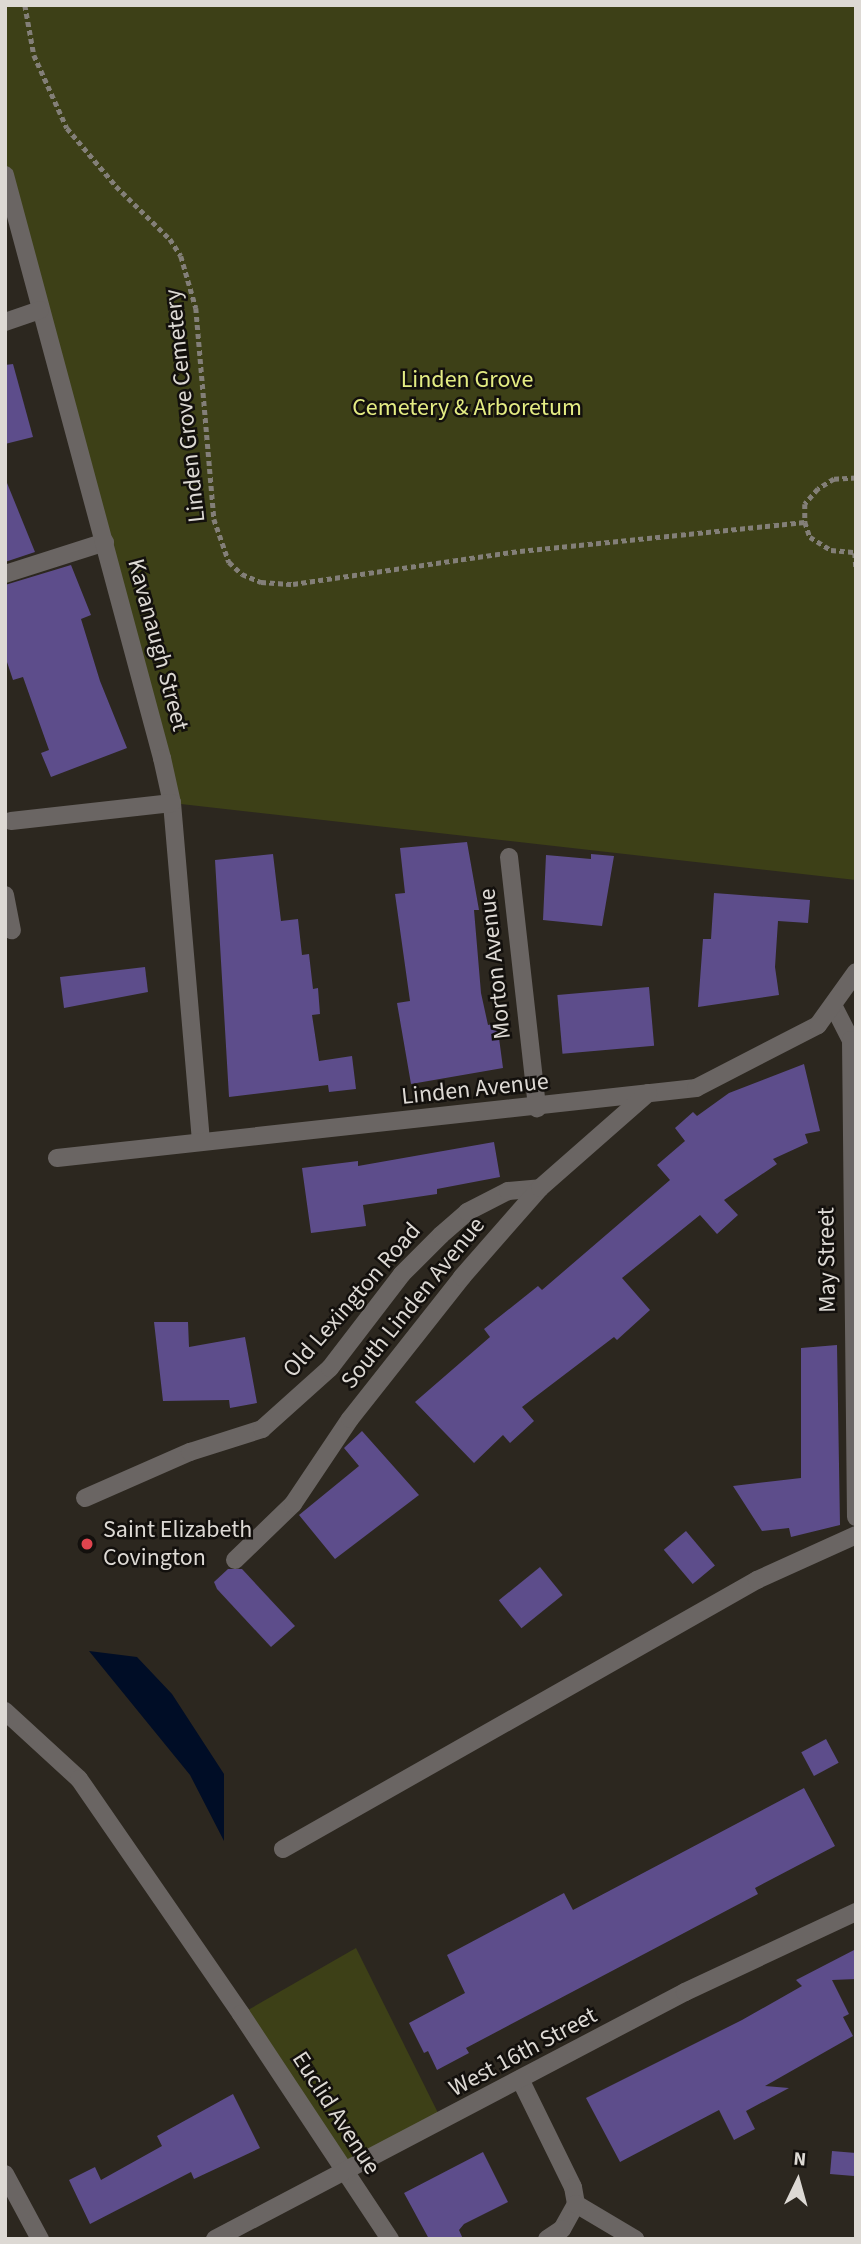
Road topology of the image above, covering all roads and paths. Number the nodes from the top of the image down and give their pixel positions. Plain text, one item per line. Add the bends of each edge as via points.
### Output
1 (25, 5) edge
2 (5, 175) edge
3 (40, 310) junction
4 (5, 322) edge
5 (856, 478) edge
6 (805, 522) junction
7 (105, 542) junction
8 (855, 552) edge
9 (856, 566) edge
10 (5, 574) edge
11 (172, 803) junction
12 (11, 821) dead end
13 (509, 857) dead end
14 (5, 895) edge
15 (12, 930) dead end
16 (856, 972) edge
17 (834, 1007) junction
18 (648, 1093) junction
19 (537, 1108) junction
20 (201, 1140) junction
21 (57, 1158) dead end
22 (540, 1188) junction
23 (85, 1498) dead end
24 (856, 1517) edge
25 (856, 1535) edge
26 (235, 1560) dead end
27 (5, 1711) edge
28 (283, 1849) dead end
29 (856, 1912) edge
30 (520, 2079) junction
31 (347, 2173) junction
32 (5, 2174) edge
33 (576, 2204) junction
34 (40, 2239) edge
35 (215, 2239) edge
36 (390, 2239) edge
37 (547, 2239) edge
38 (635, 2239) edge

1 - 6 path, Linden Grove Cemetery via 34,55 68,128 116,186 170,239 186,268 196,308 214,519 229,562 242,574 261,582 293,584 520,551
2 - 3 street, Kavanaugh Street
3 - 4 street
3 - 7 street, Kavanaugh Street
5 - 6 path via 834,480 818,489 805,504
6 - 8 path via 810,537 831,550
7 - 10 street
7 - 11 street, Kavanaugh Street
8 - 9 path
11 - 12 street
11 - 20 street, Kavanaugh Street
13 - 19 street, Morton Avenue
14 - 15 street
16 - 17 street, Linden Avenue
17 - 18 street, Linden Avenue via 818,1025 696,1088
17 - 24 street, May Street via 851,1040
18 - 19 street, Linden Avenue
18 - 22 street, South Linden Avenue
19 - 20 street, Linden Avenue
20 - 21 street, Linden Avenue
22 - 23 street, Old Lexington Road via 508,1191 467,1212 440,1235 402,1274 330,1368 262,1429 190,1452
22 - 26 street, South Linden Avenue via 462,1277 359,1408 293,1504
25 - 28 street via 757,1580
27 - 31 street, Euclid Avenue via 79,1779
29 - 30 street, West 16th Street via 685,1992
30 - 31 street, West 16th Street
30 - 33 street via 573,2187
31 - 35 street, West 16th Street
31 - 36 street, Euclid Avenue
32 - 34 street
33 - 37 street via 562,2229
33 - 38 street

